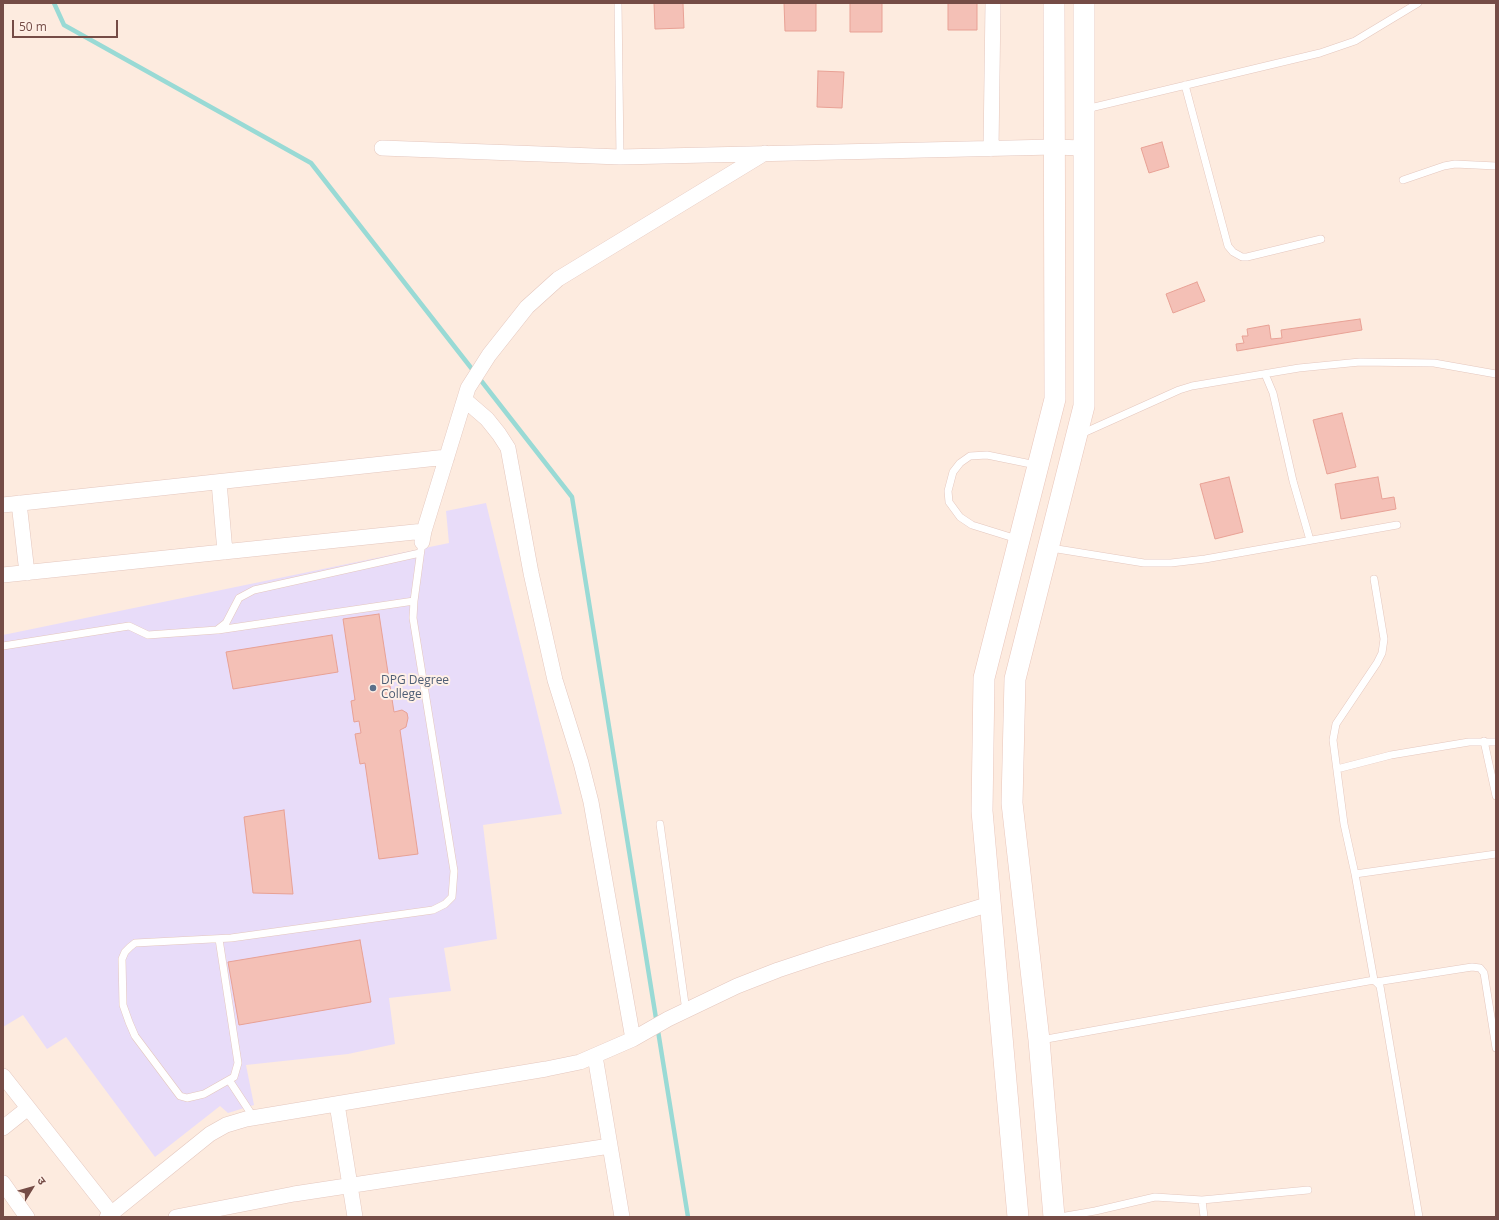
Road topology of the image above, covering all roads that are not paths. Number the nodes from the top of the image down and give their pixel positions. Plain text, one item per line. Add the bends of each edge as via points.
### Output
1 (618, 3) edge
2 (993, 3) edge
3 (1054, 3) edge
4 (1084, 3) edge
5 (1418, 3) edge
6 (1185, 85) junction
7 (1083, 109) junction
8 (1054, 147) junction
9 (382, 148) dead end
10 (1083, 148) junction
11 (991, 149) junction
12 (766, 153) junction
13 (620, 157) junction
14 (1496, 166) edge
15 (1403, 180) dead end
16 (1322, 239) dead end
17 (1265, 374) junction
18 (1496, 374) edge
19 (467, 394) junction
20 (1077, 436) junction
21 (447, 457) junction
22 (1038, 466) junction
23 (219, 482) junction
24 (19, 503) junction
25 (3, 505) edge
26 (1397, 525) dead end
27 (1019, 539) junction
28 (1310, 540) junction
29 (422, 542) junction
30 (1048, 548) junction
31 (225, 552) junction
32 (27, 573) junction
33 (3, 575) edge
34 (1374, 580) dead end
35 (1008, 584) junction
36 (1038, 590) junction
37 (414, 601) junction
38 (217, 630) junction
39 (3, 646) edge
40 (1484, 741) junction
41 (1496, 742) edge
42 (1337, 769) junction
43 (1496, 796) edge
44 (660, 824) dead end
45 (1496, 854) edge
46 (1355, 874) junction
47 (990, 904) junction
48 (219, 939) junction
49 (1375, 981) junction
50 (686, 1011) junction
51 (633, 1040) junction
52 (1039, 1040) junction
53 (1496, 1048) edge
54 (595, 1056) junction
55 (3, 1076) edge
56 (229, 1080) junction
57 (336, 1104) junction
58 (28, 1108) junction
59 (254, 1118) junction
60 (3, 1128) edge
61 (610, 1146) junction
62 (3, 1183) edge
63 (349, 1186) junction
64 (1308, 1190) dead end
65 (1202, 1200) junction
66 (109, 1215) edge
67 (27, 1217) edge
68 (176, 1217) edge
69 (355, 1217) edge
70 (622, 1217) edge
71 (1018, 1217) edge
72 (1054, 1217) edge
73 (1060, 1217) edge
74 (1204, 1217) edge
75 (1419, 1217) edge

1 - 13 lane
2 - 11 street
3 - 8 main road
4 - 7 main road
5 - 6 lane via 1355,41 1320,53
6 - 7 lane
6 - 16 lane via 1228,246 1233,252 1247,257
7 - 10 main road
8 - 10 street
8 - 11 street
8 - 22 main road via 1055,399
9 - 13 street
10 - 20 main road via 1084,406
11 - 12 street
12 - 13 street
12 - 19 street via 558,279 527,307 489,355
14 - 15 lane via 1455,164
17 - 18 lane via 1360,362 1434,364
17 - 20 lane via 1210,382 1179,390
17 - 28 lane via 1273,393 1293,481
19 - 21 street
19 - 51 street via 508,448 555,680 591,802
20 - 30 main road
21 - 23 street
21 - 29 street
22 - 27 main road
22 - 27 lane via 987,454 970,456 953,472 948,491 949,502 960,517 972,525
23 - 24 street
23 - 31 street
24 - 25 street
24 - 32 street
26 - 28 lane
27 - 35 main road
28 - 30 lane via 1205,560 1171,563 1144,563
29 - 31 street
29 - 37 lane
29 - 38 lane via 254,590 239,598 226,623
30 - 36 main road
31 - 32 street
32 - 33 street
34 - 42 lane via 1384,639 1382,653 1336,724 1333,740
35 - 36 main road
35 - 47 main road via 984,678 982,811
36 - 52 main road via 1015,679 1012,803
37 - 38 lane
37 - 48 lane via 413,618 454,870 452,897 433,910
38 - 39 lane via 148,635 129,626
40 - 41 lane
40 - 42 lane via 1391,755
40 - 43 lane
42 - 46 lane via 1344,824
44 - 50 lane
45 - 46 lane
46 - 49 lane
47 - 50 street via 778,970 737,986
47 - 71 main road
48 - 56 lane via 238,1063 234,1077
48 - 56 lane via 136,943 125,952 122,959 123,1004 135,1036 180,1096 187,1098 204,1094
49 - 52 lane
49 - 53 lane via 1477,967 1484,973
49 - 75 lane via 1380,986
50 - 51 street
51 - 54 street
52 - 72 main road
54 - 57 street via 546,1069
54 - 61 street
55 - 58 street
56 - 59 lane
57 - 59 street
57 - 63 street
58 - 60 street
58 - 66 street
59 - 66 street via 226,1125 210,1134
61 - 63 street
61 - 70 street
62 - 67 street
63 - 68 street
63 - 69 street
64 - 65 lane
65 - 73 lane via 1151,1198
65 - 74 lane

